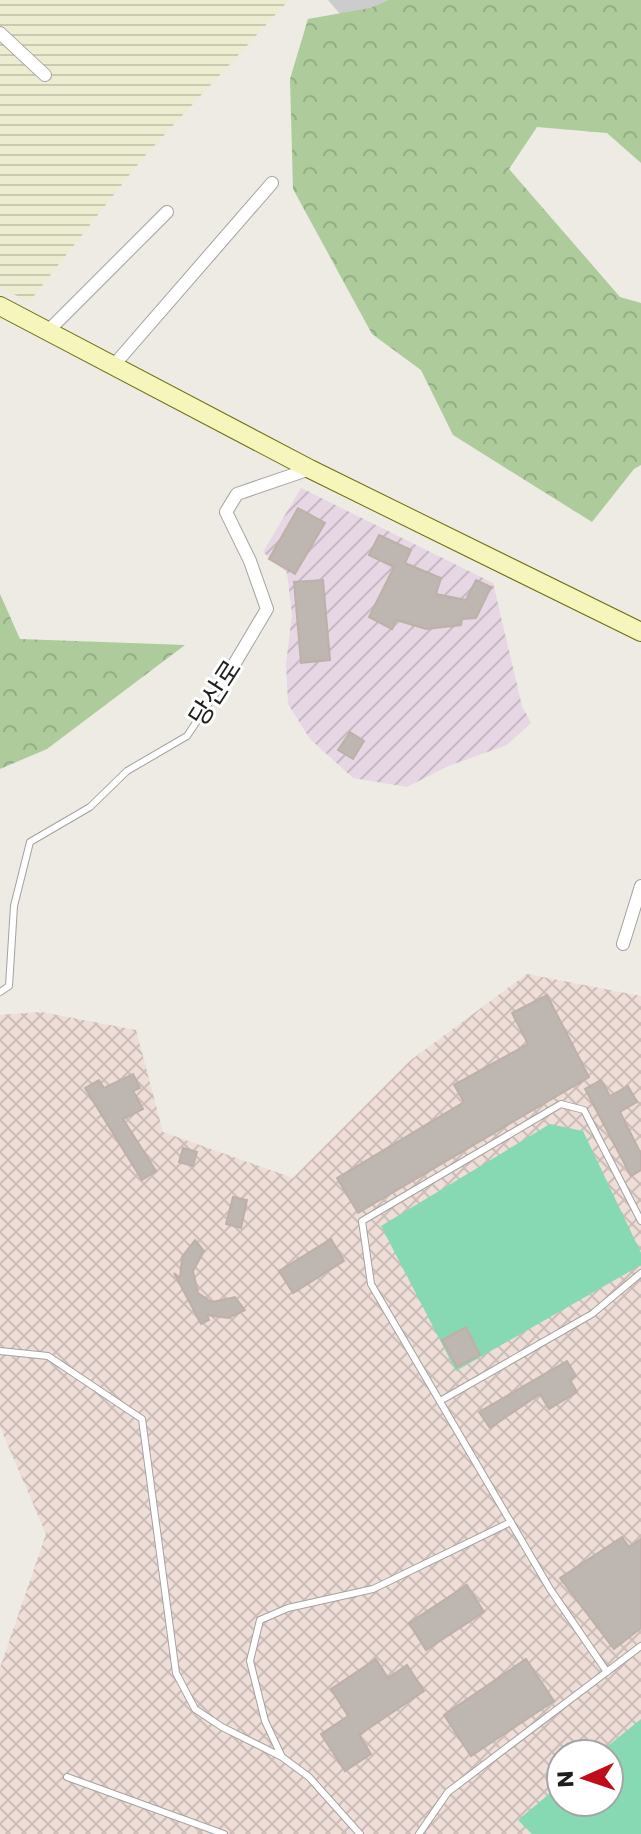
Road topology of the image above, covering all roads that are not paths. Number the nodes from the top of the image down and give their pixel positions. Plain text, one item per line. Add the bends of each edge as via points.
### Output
1 (0, 33) edge
2 (45, 75) dead end
3 (272, 183) dead end
4 (167, 212) dead end
5 (0, 306) edge
6 (48, 331) junction
7 (114, 365) junction
8 (310, 469) junction
9 (641, 632) edge
10 (229, 673) joint
11 (641, 886) edge
12 (623, 944) dead end
13 (0, 992) edge
14 (641, 1221) edge
15 (641, 1273) edge
16 (0, 1351) edge
17 (440, 1401) junction
18 (511, 1522) junction
19 (641, 1646) edge
20 (607, 1672) junction
21 (282, 1757) junction
22 (67, 1777) dead end
23 (224, 1834) edge
24 (360, 1834) edge
25 (419, 1834) edge

1 - 2 street
3 - 7 street
4 - 6 street
5 - 6 main road
6 - 7 main road
7 - 8 main road
8 - 9 main road
8 - 10 street, 당산로 via 237,494 226,512 267,609
10 - 13 lane, 당산로 via 187,736 127,771 90,807 30,842 14,906 9,986
11 - 12 street
14 - 17 lane via 584,1110 561,1104 362,1221 371,1284
15 - 17 lane via 592,1314
16 - 21 lane via 48,1356 142,1419 176,1673 195,1709
17 - 18 lane
18 - 20 lane
18 - 21 lane via 373,1589 288,1608 260,1620 250,1661 265,1721
19 - 20 lane
20 - 25 lane via 448,1792
21 - 24 lane via 309,1777
22 - 23 lane

